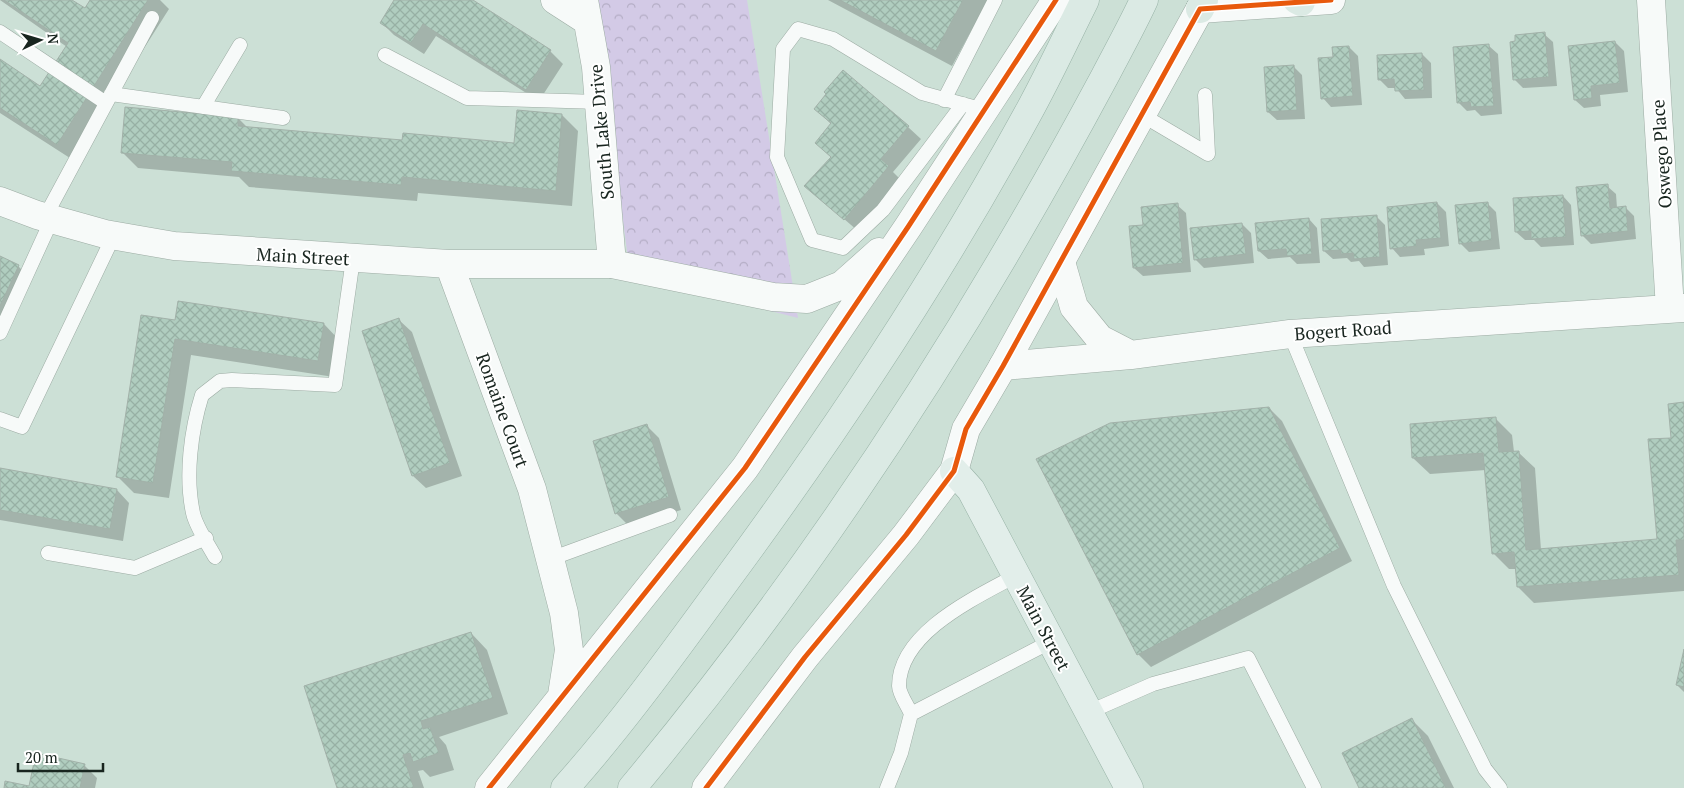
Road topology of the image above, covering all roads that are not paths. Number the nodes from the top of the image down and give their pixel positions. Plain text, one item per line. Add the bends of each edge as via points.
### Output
1 (555, 0) edge
2 (995, 0) edge
3 (1056, 0) edge
4 (1085, 0) edge
5 (1144, 0) edge
6 (1331, 0) edge
7 (1650, 0) edge
8 (1299, 1) edge
9 (1202, 4) edge
10 (585, 10) edge
11 (152, 18) dead end
12 (0, 32) edge
13 (240, 45) dead end
14 (385, 55) dead end
15 (1205, 95) dead end
16 (109, 99) junction
17 (944, 100) junction
18 (600, 102) junction
19 (204, 107) junction
20 (974, 107) junction
21 (1142, 115) junction
22 (283, 118) dead end
23 (0, 201) edge
24 (49, 218) junction
25 (908, 226) junction
26 (114, 235) junction
27 (353, 259) junction
28 (1061, 262) junction
29 (448, 264) junction
30 (612, 264) junction
31 (1677, 308) edge
32 (0, 333) edge
33 (1290, 334) junction
34 (1130, 355) junction
35 (1003, 366) junction
36 (0, 418) edge
37 (954, 471) junction
38 (670, 515) dead end
39 (206, 538) junction
40 (48, 553) dead end
41 (216, 557) dead end
42 (550, 559) junction
43 (1017, 575) junction
44 (1052, 641) junction
45 (562, 697) junction
46 (1089, 712) junction
47 (911, 714) junction
48 (489, 788) edge
49 (565, 788) edge
50 (632, 788) edge
51 (706, 788) edge
52 (887, 788) edge
53 (1129, 788) edge
54 (1314, 788) edge
55 (1500, 788) edge

1 - 10 street
2 - 17 lane
3 - 20 street
4 - 49 highway via 1023,122 950,247 861,388 774,515 670,657
5 - 50 highway via 1060,161 977,304 891,440 784,592
6 - 8 street
7 - 31 street, Oswego Place
8 - 9 street
9 - 21 street
10 - 18 street, South Lake Drive
11 - 16 lane
12 - 16 lane
13 - 19 lane
14 - 18 lane via 467,98
15 - 21 lane via 1208,154
16 - 19 lane
16 - 24 lane
17 - 20 lane
17 - 20 lane via 922,93 833,39 798,29 783,50 777,157 812,240 842,248 883,210
18 - 30 street, South Lake Drive
19 - 22 lane
20 - 25 street
21 - 28 street
23 - 24 street, Main Street
24 - 26 street, Main Street
24 - 32 lane
25 - 30 street, Main Street via 842,285 807,299 772,296
25 - 45 street via 745,468
26 - 27 street, Main Street via 216,251
26 - 36 lane via 22,427
27 - 29 street, Main Street
27 - 39 lane via 335,385 232,380 220,382 202,394 190,475 193,514
28 - 34 street via 1074,307 1100,339
28 - 35 street
29 - 30 street, Main Street
29 - 42 street, Romaine Court via 532,489
31 - 33 street, Bogert Road
33 - 34 street, Bogert Road
33 - 55 lane via 1394,586 1485,769
34 - 35 street, Bogert Road
35 - 37 street via 966,428
37 - 43 main road, Main Street via 971,490
37 - 51 street via 906,535 805,657
38 - 42 lane
39 - 40 lane via 135,568
39 - 41 lane
42 - 45 street, Romaine Court via 564,613 569,650
43 - 44 main road, Main Street
43 - 47 lane via 941,618 905,657 899,687
44 - 46 main road, Main Street
44 - 47 lane
45 - 48 street
46 - 53 main road, Main Street
46 - 54 lane via 1153,684 1248,658
47 - 52 lane via 902,753

